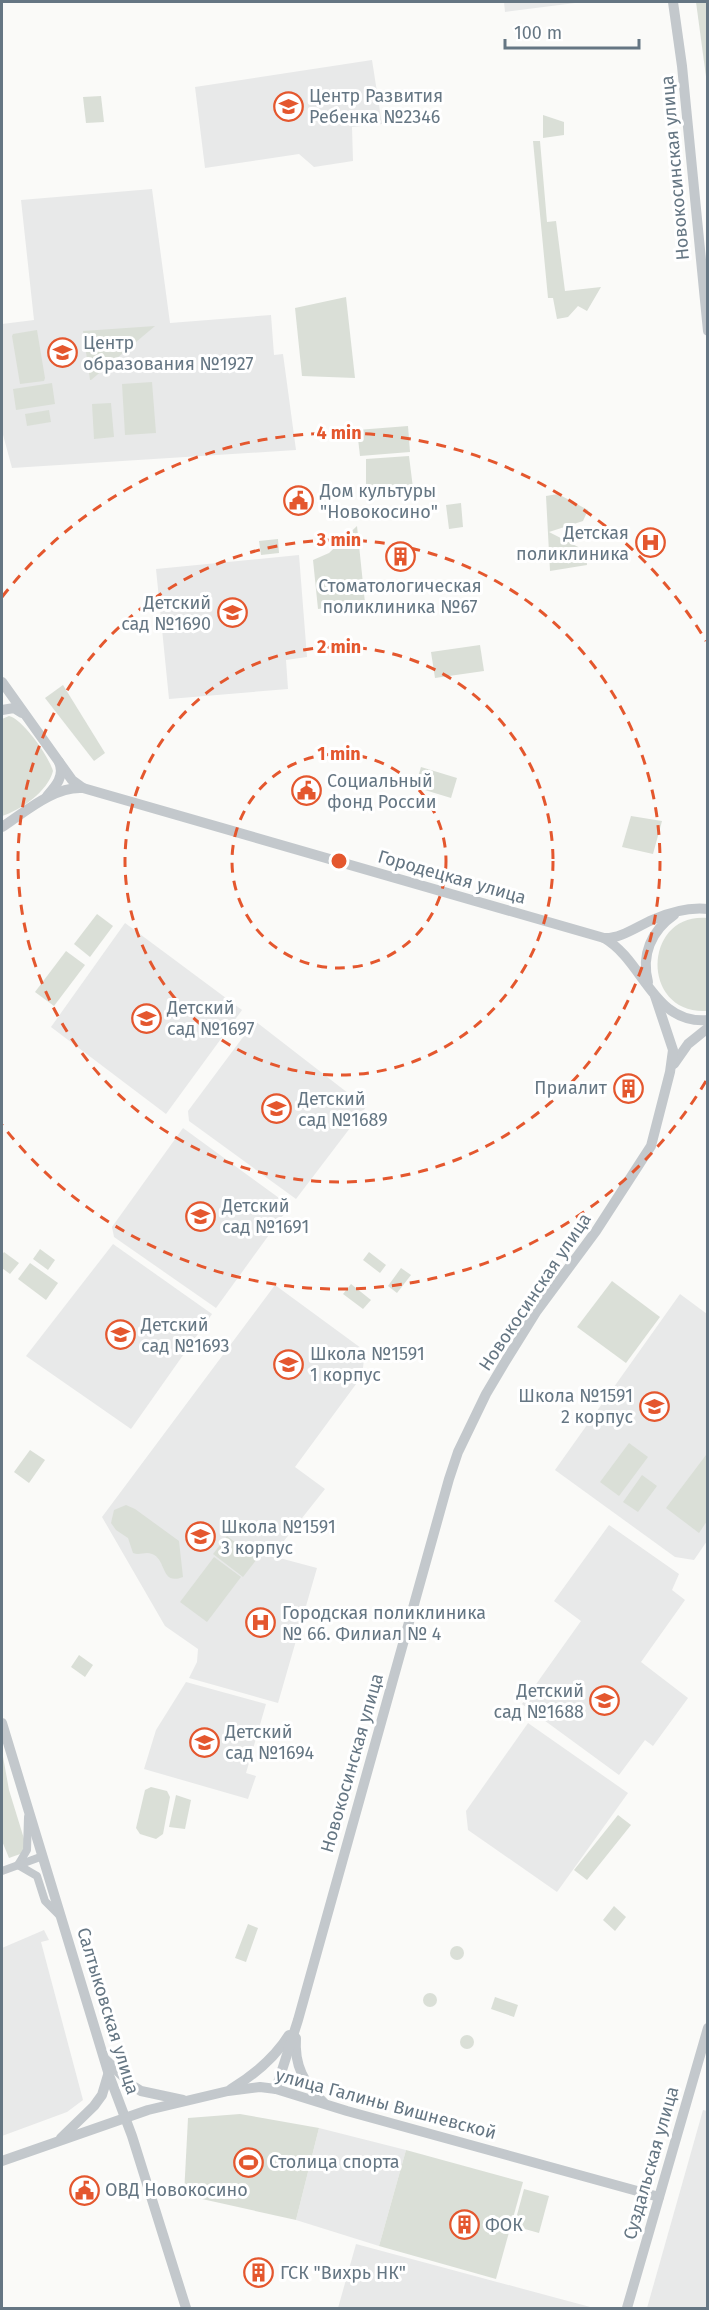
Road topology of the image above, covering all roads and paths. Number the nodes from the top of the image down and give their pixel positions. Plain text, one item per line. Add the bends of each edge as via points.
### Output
1 (673, 2) edge
2 (708, 332) edge
3 (2, 682) edge
4 (2, 710) edge
5 (33, 724) junction
6 (57, 759) junction
7 (83, 788) junction
8 (32, 808) junction
9 (4, 824) edge
10 (708, 898) edge
11 (708, 909) edge
12 (688, 911) junction
13 (604, 938) junction
14 (653, 993) junction
15 (693, 1020) junction
16 (708, 1020) edge
17 (708, 1026) edge
18 (670, 1072) junction
19 (2, 1723) edge
20 (28, 1811) junction
21 (43, 1856) junction
22 (18, 1865) junction
23 (2, 1871) edge
24 (61, 1916) junction
25 (298, 2020) junction
26 (708, 2028) edge
27 (103, 2057) junction
28 (109, 2075) junction
29 (276, 2089) junction
30 (228, 2091) junction
31 (186, 2101) junction
32 (325, 2104) junction
33 (125, 2118) junction
34 (59, 2140) junction
35 (2, 2161) edge
36 (659, 2197) junction
37 (186, 2308) edge
38 (627, 2308) edge

1 - 2 street, Новокосинская улица
3 - 5 street
4 - 5 street via 18,710
5 - 6 street
6 - 7 street
6 - 8 street via 61,767 59,779
7 - 8 street via 58,792
7 - 13 street, Городецкая улица
8 - 9 street
10 - 12 street
11 - 12 street
12 - 13 street
12 - 14 street via 659,927 648,946 645,966
13 - 14 street via 619,949
14 - 15 street via 674,1014
14 - 18 street via 673,1050
15 - 16 street
15 - 17 street
17 - 18 street via 680,1053
18 - 25 street, Новокосинская улица via 651,1146 525,1329 486,1394 459,1452
19 - 20 street, Салтыковская улица
20 - 21 street, Салтыковская улица
20 - 22 street via 27,1850
21 - 22 street
21 - 24 street, Салтыковская улица
22 - 23 street
22 - 24 street via 37,1876 45,1901
24 - 27 street, Салтыковская улица
25 - 29 street, Новокосинская улица
25 - 30 street via 273,2057
25 - 32 street via 296,2062 306,2083
26 - 36 street, Суздальская улица
27 - 28 street, Салтыковская улица
27 - 31 street via 141,2091
28 - 33 street, Салтыковская улица
28 - 34 street via 94,2106
29 - 30 street, улица Галины Вишневской
29 - 32 street, улица Галины Вишневской
30 - 31 street, улица Галины Вишневской
31 - 33 street, улица Галины Вишневской
32 - 36 street, улица Галины Вишневской
33 - 34 street, улица Галины Вишневской
33 - 37 street, Салтыковская улица
34 - 35 street, улица Галины Вишневской
36 - 38 street, Суздальская улица

